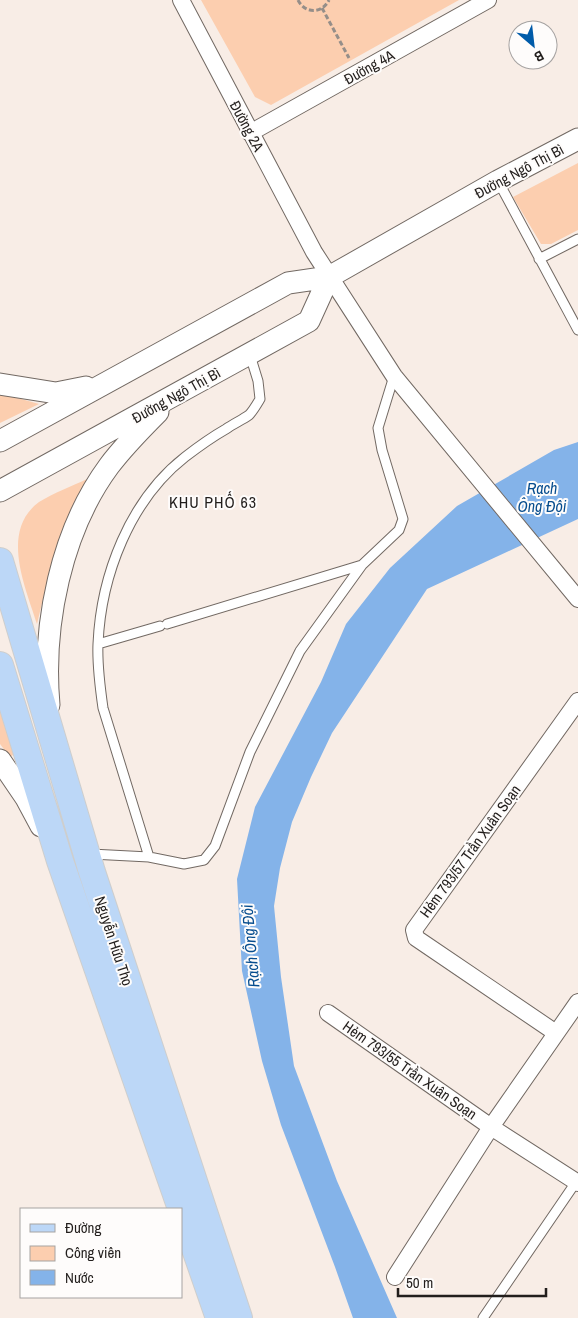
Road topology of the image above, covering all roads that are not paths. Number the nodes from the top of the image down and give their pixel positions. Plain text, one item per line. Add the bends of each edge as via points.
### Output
1 (180, 0) edge
2 (488, 0) edge
3 (250, 133) junction
4 (578, 139) edge
5 (498, 181) junction
6 (578, 239) edge
7 (539, 259) junction
8 (329, 277) junction
9 (578, 330) edge
10 (250, 355) junction
11 (394, 376) junction
12 (108, 383) junction
13 (0, 384) edge
14 (177, 394) junction
15 (0, 441) edge
16 (0, 491) edge
17 (0, 561) edge
18 (362, 565) junction
19 (573, 594) edge
20 (98, 644) junction
21 (0, 665) edge
22 (578, 702) edge
23 (52, 738) junction
24 (0, 760) edge
25 (86, 854) junction
26 (149, 857) junction
27 (60, 861) junction
28 (578, 1002) edge
29 (328, 1013) dead end
30 (556, 1034) junction
31 (491, 1127) junction
32 (577, 1183) edge
33 (175, 1208) edge
34 (182, 1228) edge
35 (188, 1246) edge
36 (395, 1277) dead end
37 (219, 1318) edge
38 (239, 1318) edge
39 (483, 1318) edge

1 - 3 street, Đường 2A
2 - 3 street, Đường 4A
3 - 8 street, Đường 2A
4 - 5 street, Đường Ngô Thị Bì
5 - 7 lane
5 - 8 street, Đường Ngô Thị Bì
6 - 7 lane
7 - 9 lane
8 - 10 street, Đường Ngô Thị Bì via 309,321
8 - 11 street, Đường 2A
8 - 12 street, Đường Ngô Thị Bì via 288,283
10 - 14 street, Đường Ngô Thị Bì
10 - 20 lane via 260,399 250,414 185,457 156,485 138,510 119,549 106,589
11 - 18 lane via 378,428 403,518 399,530
11 - 19 street, Đường 2A
12 - 13 street via 56,393
12 - 15 street, Đường Ngô Thị Bì
14 - 16 street, Đường Ngô Thị Bì
14 - 23 street via 109,466 68,547 55,594 48,643
17 - 23 main road, Nguyễn Hữu Thọ
18 - 20 lane
18 - 26 lane via 300,651 250,752 215,846 204,860 184,864
20 - 26 lane via 103,708
21 - 27 main road, Nguyễn Hữu Thọ
22 - 30 street, Hẻm 793/57 Trần Xuân Soạn via 414,930 416,938
23 - 25 main road, Nguyễn Hữu Thọ
24 - 27 street via 26,798
25 - 26 lane
25 - 38 main road, Nguyễn Hữu Thọ
27 - 33 main road, Nguyễn Hữu Thọ
28 - 30 street, Hẻm 793/55 Trần Xuân Soạn
29 - 31 street, Hẻm 793/55 Trần Xuân Soạn
30 - 31 street, Hẻm 793/55 Trần Xuân Soạn
31 - 32 street, Hẻm 793/55 Trần Xuân Soạn
31 - 36 street, Hẻm 793/55 Trần Xuân Soạn
32 - 39 lane
34 - 35 main road, Nguyễn Hữu Thọ
35 - 37 main road, Nguyễn Hữu Thọ

